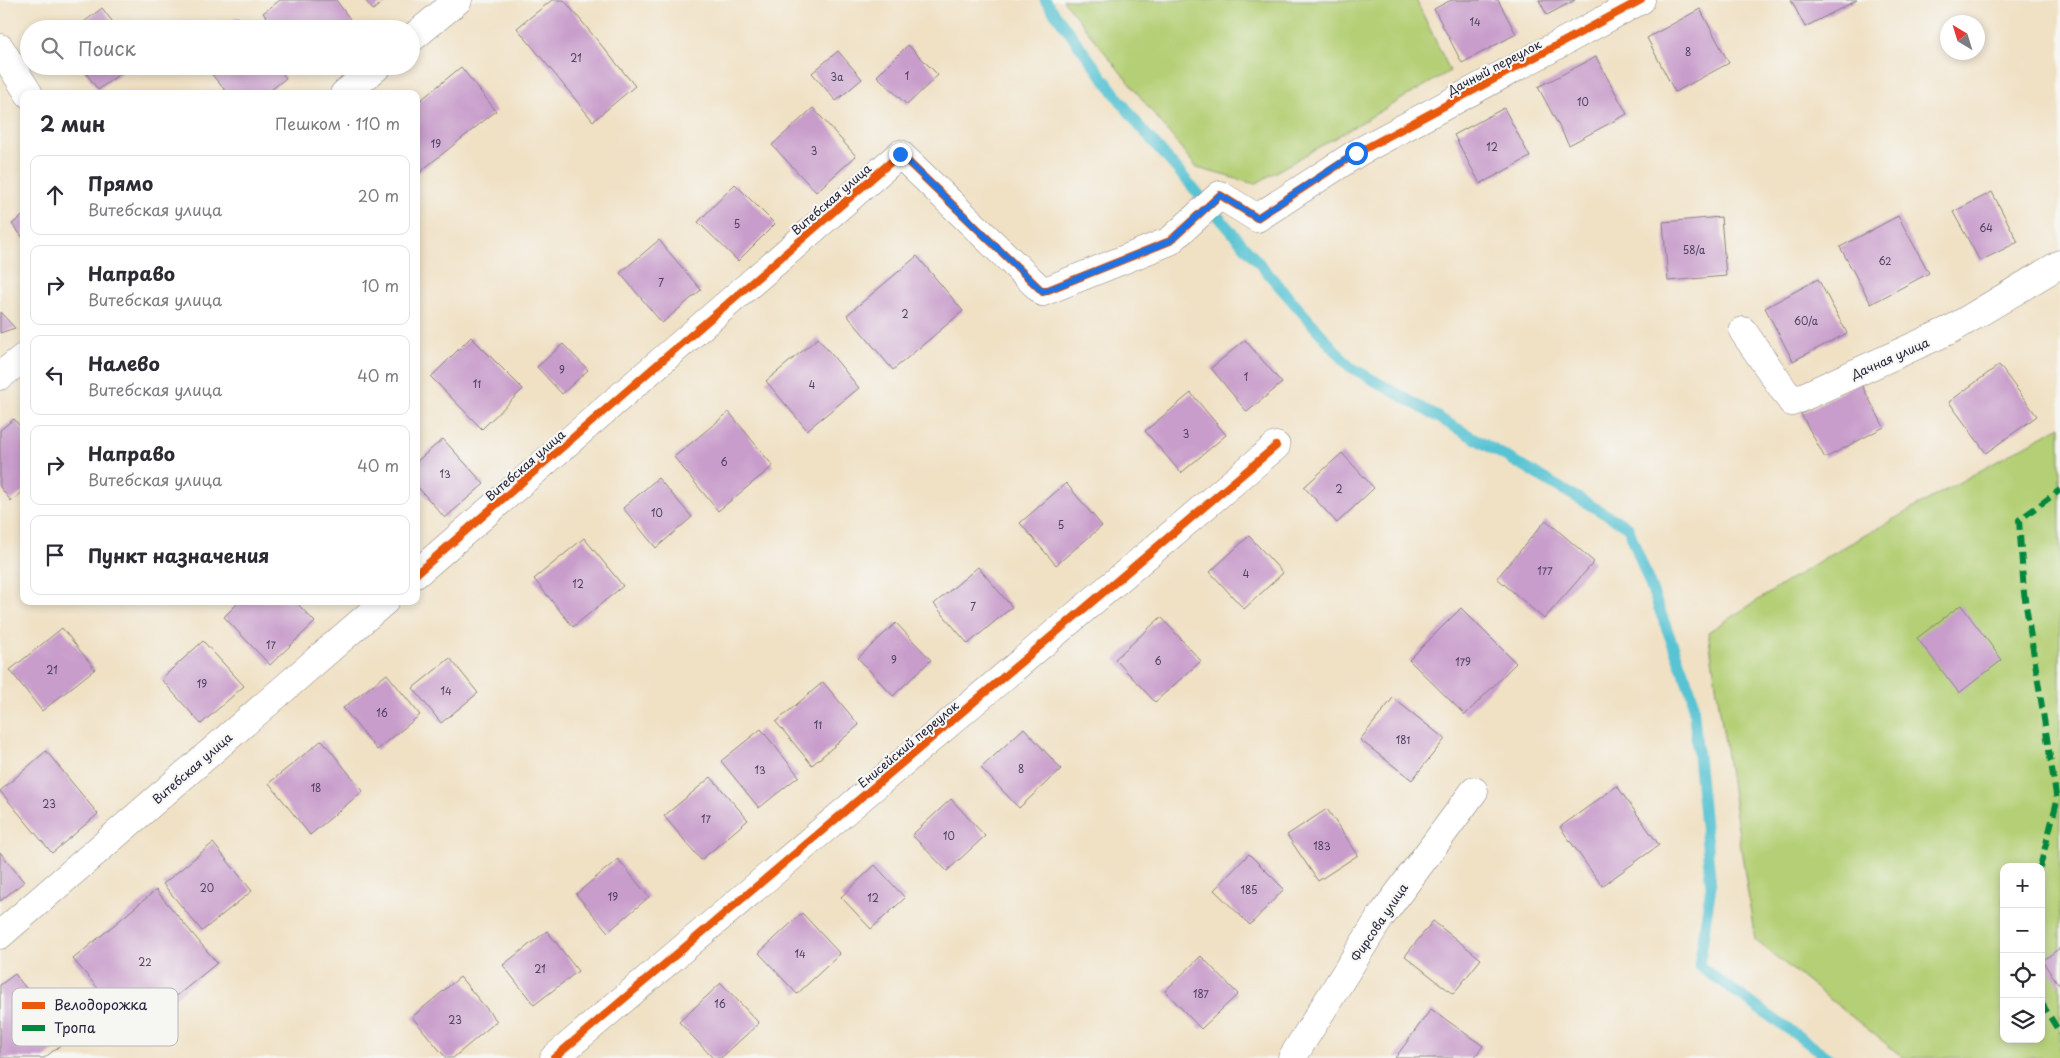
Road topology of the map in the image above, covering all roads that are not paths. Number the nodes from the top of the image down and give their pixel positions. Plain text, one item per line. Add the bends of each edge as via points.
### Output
1 (458, 0) edge
2 (1641, 0) edge
3 (420, 32) edge
4 (0, 48) edge
5 (367, 75) edge
6 (26, 90) edge
7 (349, 90) edge
8 (1356, 153) joint
9 (2060, 264) edge
10 (1743, 331) dead end
11 (20, 360) edge
12 (0, 376) edge
13 (1276, 446) dead end
14 (420, 571) edge
15 (380, 605) edge
16 (1474, 791) dead end
17 (0, 935) edge
18 (554, 1058) edge
19 (1292, 1058) edge

1 - 3 street
2 - 8 street, Дачный переулок
4 - 6 street
5 - 7 street
8 - 14 street, Витебская улица via 1257,218 1220,195 1170,241 1043,292 900,154
9 - 10 street, Дачная улица via 1952,329 1792,402
11 - 12 street
13 - 18 street, Енисейский переулок
15 - 17 street, Витебская улица
16 - 19 street, Фирсова улица via 1380,918

